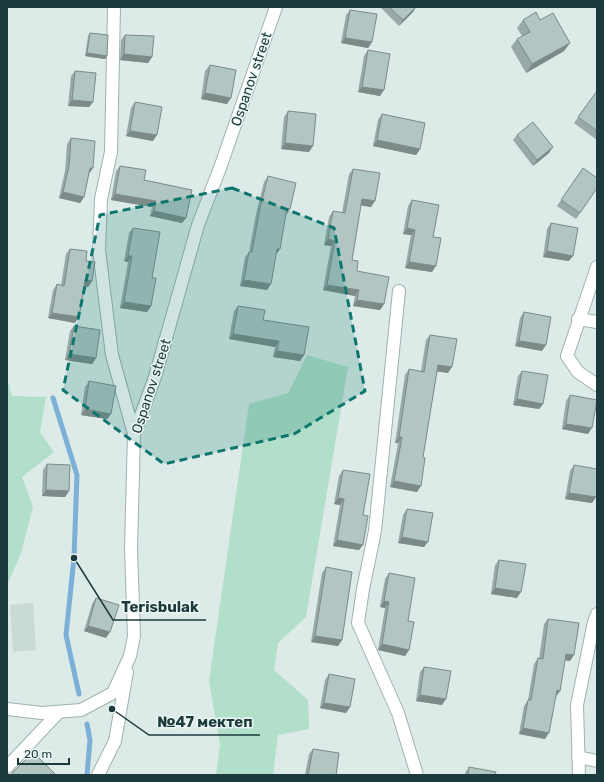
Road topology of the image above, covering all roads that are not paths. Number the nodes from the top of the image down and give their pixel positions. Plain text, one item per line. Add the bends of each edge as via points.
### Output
1 (114, 7) edge
2 (276, 7) edge
3 (597, 267) edge
4 (399, 291) dead end
5 (578, 319) junction
6 (597, 322) edge
7 (597, 385) edge
8 (134, 434) junction
9 (596, 620) edge
10 (130, 656) junction
11 (7, 709) edge
12 (59, 712) junction
13 (578, 756) junction
14 (597, 761) edge
15 (7, 767) edge
16 (98, 775) edge
17 (417, 775) edge
18 (579, 775) edge

1 - 8 street via 111,152 101,199 99,250 112,355
2 - 8 street, Ospanov street via 198,225 156,377
3 - 5 street
4 - 17 street via 375,531 358,623 398,713
5 - 6 street
5 - 7 street via 567,356 578,372
8 - 10 street, Ospanov street via 131,548 134,636
9 - 13 street via 577,705
10 - 12 street, Ospanov street via 113,692 82,710
10 - 16 street via 115,741
11 - 12 street, Ospanov street
12 - 15 street
13 - 14 street
13 - 18 street

